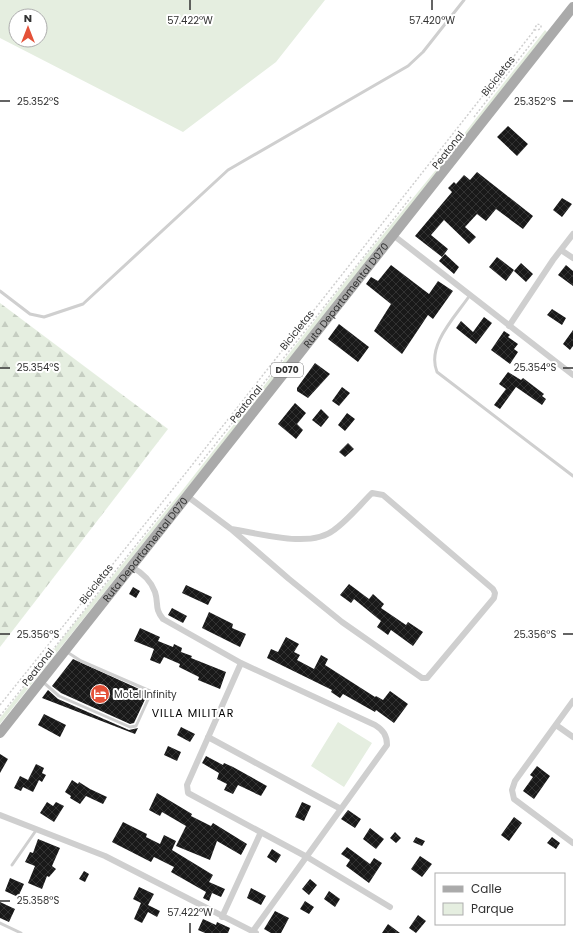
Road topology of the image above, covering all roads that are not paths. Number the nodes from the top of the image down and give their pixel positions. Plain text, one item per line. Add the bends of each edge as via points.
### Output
1 (464, 0) edge
2 (573, 7) edge
3 (573, 234) edge
4 (393, 235) junction
5 (561, 250) junction
6 (573, 258) edge
7 (0, 291) edge
8 (470, 295) junction
9 (509, 326) junction
10 (573, 375) edge
11 (573, 476) edge
12 (187, 496) junction
13 (231, 529) junction
14 (132, 566) junction
15 (65, 651) junction
16 (241, 663) junction
17 (41, 681) junction
18 (573, 701) edge
19 (556, 724) junction
20 (0, 733) edge
21 (208, 737) junction
22 (573, 737) edge
23 (341, 809) junction
24 (0, 815) edge
25 (37, 829) junction
26 (261, 832) junction
27 (573, 843) edge
28 (307, 857) junction
29 (12, 865) dead end
30 (390, 907) dead end
31 (222, 917) junction
32 (0, 923) edge
33 (255, 932) edge
34 (21, 933) edge

1 - 7 lane via 423,52 408,66 228,170 83,304 44,317 30,314
2 - 4 main road, Ruta Departamental D070 / D070
3 - 5 street
4 - 8 street
4 - 12 main road, Ruta Departamental D070 / D070
5 - 6 street
5 - 9 street
8 - 9 street
8 - 11 lane via 436,346 433,357 437,372
9 - 10 street
12 - 13 street
12 - 14 main road, Ruta Departamental D070 / D070
13 - 13 street via 342,622 422,678 428,678 494,598 494,589 378,492 372,493 334,530 322,537 300,539
14 - 15 main road, Ruta Departamental D070 / D070
14 - 16 street via 146,577 155,592 157,612 163,619
15 - 17 main road, Ruta Departamental D070 / D070
15 - 17 lane via 81,661 150,691 136,726 130,728 58,696
16 - 21 street
16 - 23 street via 383,730 387,737 387,745
17 - 20 main road, Ruta Departamental D070 / D070
18 - 19 street
19 - 22 street
19 - 27 street via 515,781 512,790 514,799
21 - 23 street
21 - 26 street via 187,785 188,793
23 - 28 street
24 - 25 street
25 - 29 lane
25 - 31 street via 105,856
26 - 28 street
26 - 31 street
28 - 30 street
28 - 33 street
31 - 33 street
32 - 34 lane

